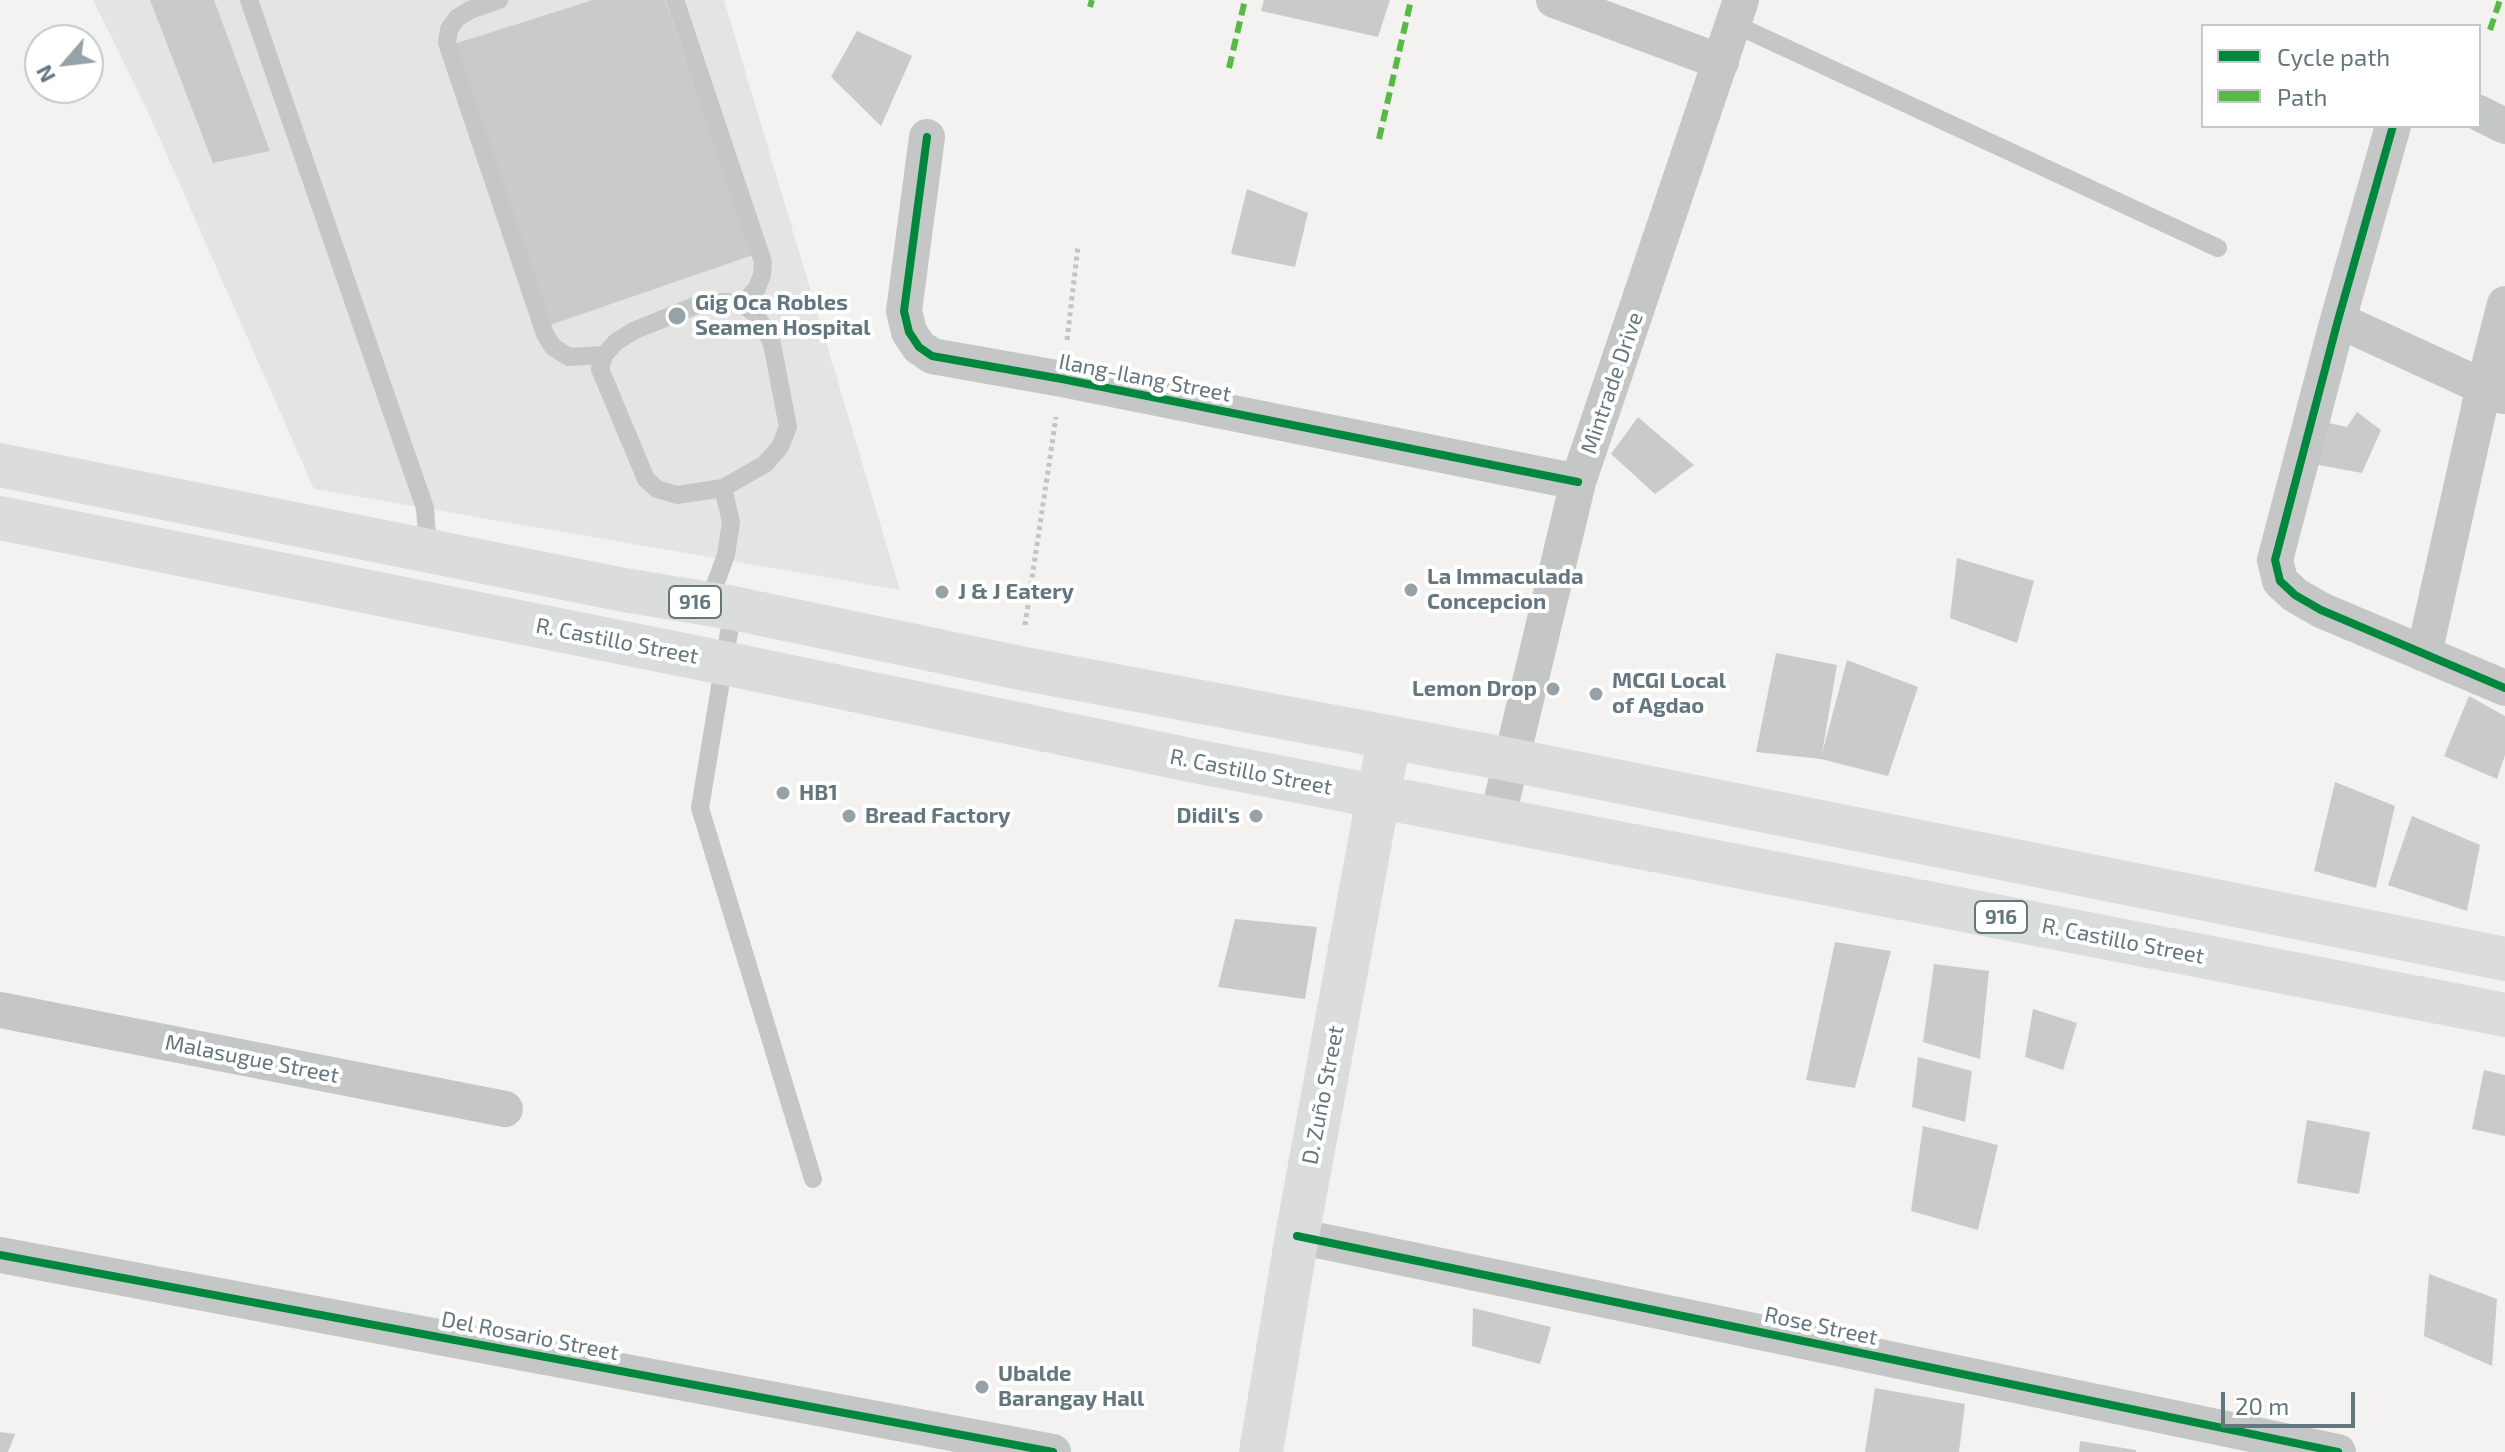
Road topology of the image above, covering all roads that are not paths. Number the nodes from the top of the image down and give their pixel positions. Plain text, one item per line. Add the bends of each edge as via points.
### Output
1 (249, 0) edge
2 (499, 0) edge
3 (675, 0) edge
4 (1554, 0) edge
5 (1738, 12) edge
6 (1721, 62) junction
7 (2481, 114) edge
8 (2505, 126) edge
9 (2392, 128) edge
10 (927, 137) dead end
11 (2218, 248) dead end
12 (743, 304) junction
13 (2505, 304) edge
14 (2338, 320) junction
15 (604, 355) junction
16 (2494, 392) edge
17 (0, 465) edge
18 (1578, 482) junction
19 (723, 488) junction
20 (0, 518) edge
21 (428, 551) junction
22 (721, 606) junction
23 (2424, 654) junction
24 (724, 663) junction
25 (2505, 688) edge
26 (1389, 739) junction
27 (1511, 760) junction
28 (1379, 797) junction
29 (1497, 820) junction
30 (2505, 959) edge
31 (0, 1010) edge
32 (2505, 1015) edge
33 (505, 1109) dead end
34 (813, 1179) dead end
35 (1297, 1236) junction
36 (0, 1255) edge
37 (1053, 1452) edge
38 (1261, 1452) edge
39 (2338, 1452) edge

1 - 21 lane via 425,508
2 - 15 lane via 457,18 447,43 545,334 569,357
3 - 12 lane via 763,262 757,288
4 - 6 street
5 - 6 street, Mintrade Drive
5 - 11 lane
6 - 18 street, Mintrade Drive
7 - 8 street
9 - 14 street
10 - 18 street, Ilang-Ilang Street via 904,311 909,332 932,356
12 - 15 lane via 702,303 633,331
12 - 19 lane via 772,344 788,427 765,464
13 - 16 street
14 - 16 street
14 - 23 street via 2275,560 2280,581 2321,610
15 - 19 lane via 603,381 646,479 677,495
16 - 23 street
17 - 21 main road, 916
18 - 27 street, Mintrade Drive
19 - 22 lane via 731,522
20 - 24 main road, R. Castillo Street / 916
21 - 22 main road, 916
22 - 24 lane
22 - 26 main road, 916
23 - 25 street
24 - 28 main road, R. Castillo Street / 916
24 - 34 lane via 700,808
26 - 27 main road, 916
26 - 28 main road, D. Zuño Street
27 - 29 street, Mintrade Drive
27 - 30 main road, 916
28 - 29 main road, R. Castillo Street / 916
28 - 35 main road, D. Zuño Street
29 - 32 main road, R. Castillo Street / 916
31 - 33 street, Malasugue Street
35 - 38 main road, D. Zuño Street
35 - 39 street, Rose Street
36 - 37 street, Del Rosario Street

